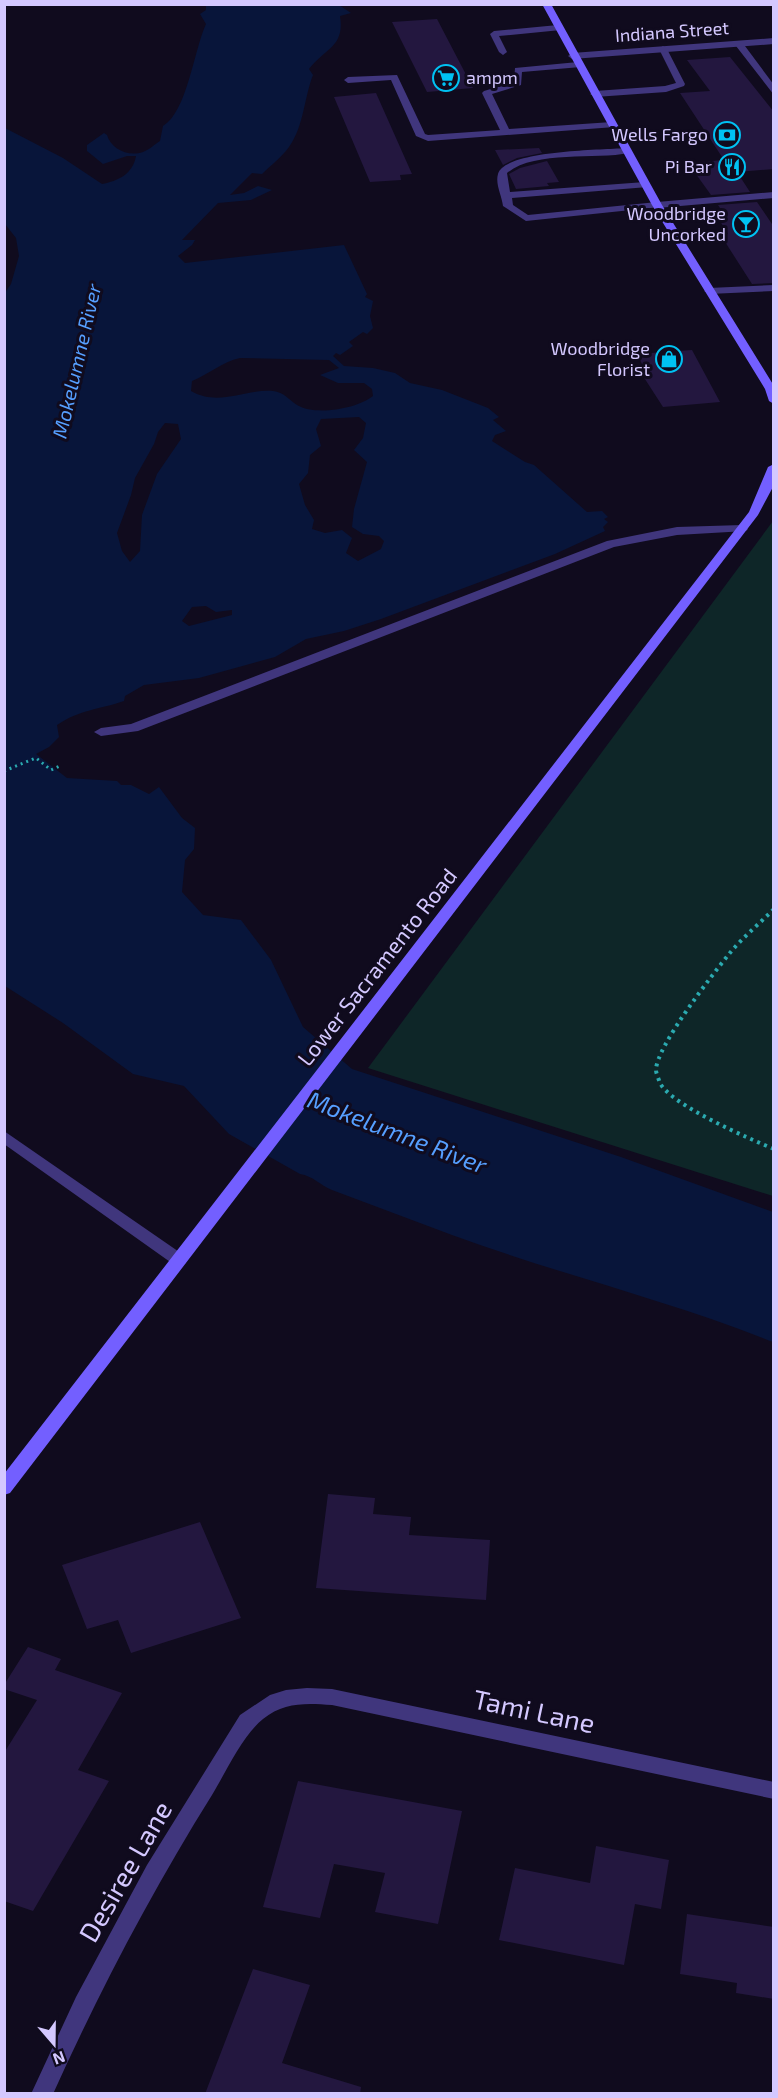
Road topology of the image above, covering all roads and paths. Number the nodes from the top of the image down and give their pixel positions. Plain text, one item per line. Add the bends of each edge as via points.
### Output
1 (546, 4) edge
2 (558, 28) junction
3 (774, 41) edge
4 (739, 44) junction
5 (663, 50) junction
6 (503, 52) dead end
7 (572, 56) junction
8 (578, 66) junction
9 (348, 80) dead end
10 (774, 92) edge
11 (595, 94) junction
12 (612, 125) junction
13 (506, 132) junction
14 (626, 151) junction
15 (645, 185) junction
16 (507, 195) junction
17 (774, 195) edge
18 (657, 206) junction
19 (774, 288) edge
20 (709, 291) junction
21 (772, 389) edge
22 (774, 401) edge
23 (773, 474) edge
24 (742, 529) junction
25 (101, 732) dead end
26 (62, 765) dead end
27 (4, 771) edge
28 (774, 909) edge
29 (4, 1136) edge
30 (774, 1149) edge
31 (179, 1260) junction
32 (4, 1488) edge
33 (282, 1697) joint
34 (774, 1791) edge
35 (42, 2094) edge

1 - 2 main road
2 - 6 street via 494,34
2 - 7 main road
3 - 4 street, Indiana Street
4 - 5 street, Indiana Street
4 - 10 street
5 - 7 street, Indiana Street
5 - 11 street via 681,84 666,89
7 - 8 main road
8 - 11 main road
8 - 13 street via 519,70 518,83 487,93
9 - 13 street via 394,77 421,136
11 - 12 main road
12 - 13 street
12 - 14 main road
14 - 15 main road
14 - 16 street via 520,161 502,174
15 - 16 street
15 - 18 main road
16 - 18 street via 508,206 526,218
17 - 18 street
18 - 20 main road
19 - 20 street
20 - 21 main road
21 - 22 main road
23 - 24 main road, Lower Sacramento Road
24 - 25 street via 677,531 611,544 134,728
24 - 31 main road, Lower Sacramento Road
26 - 27 path via 51,770 36,758
28 - 30 path via 730,953 710,980 663,1048 656,1070 662,1085 688,1107
29 - 31 street
31 - 32 main road, Lower Sacramento Road
33 - 34 street, Tami Lane via 332,1697
33 - 35 street, Desiree Lane via 263,1706 246,1721 154,1871 83,2004

